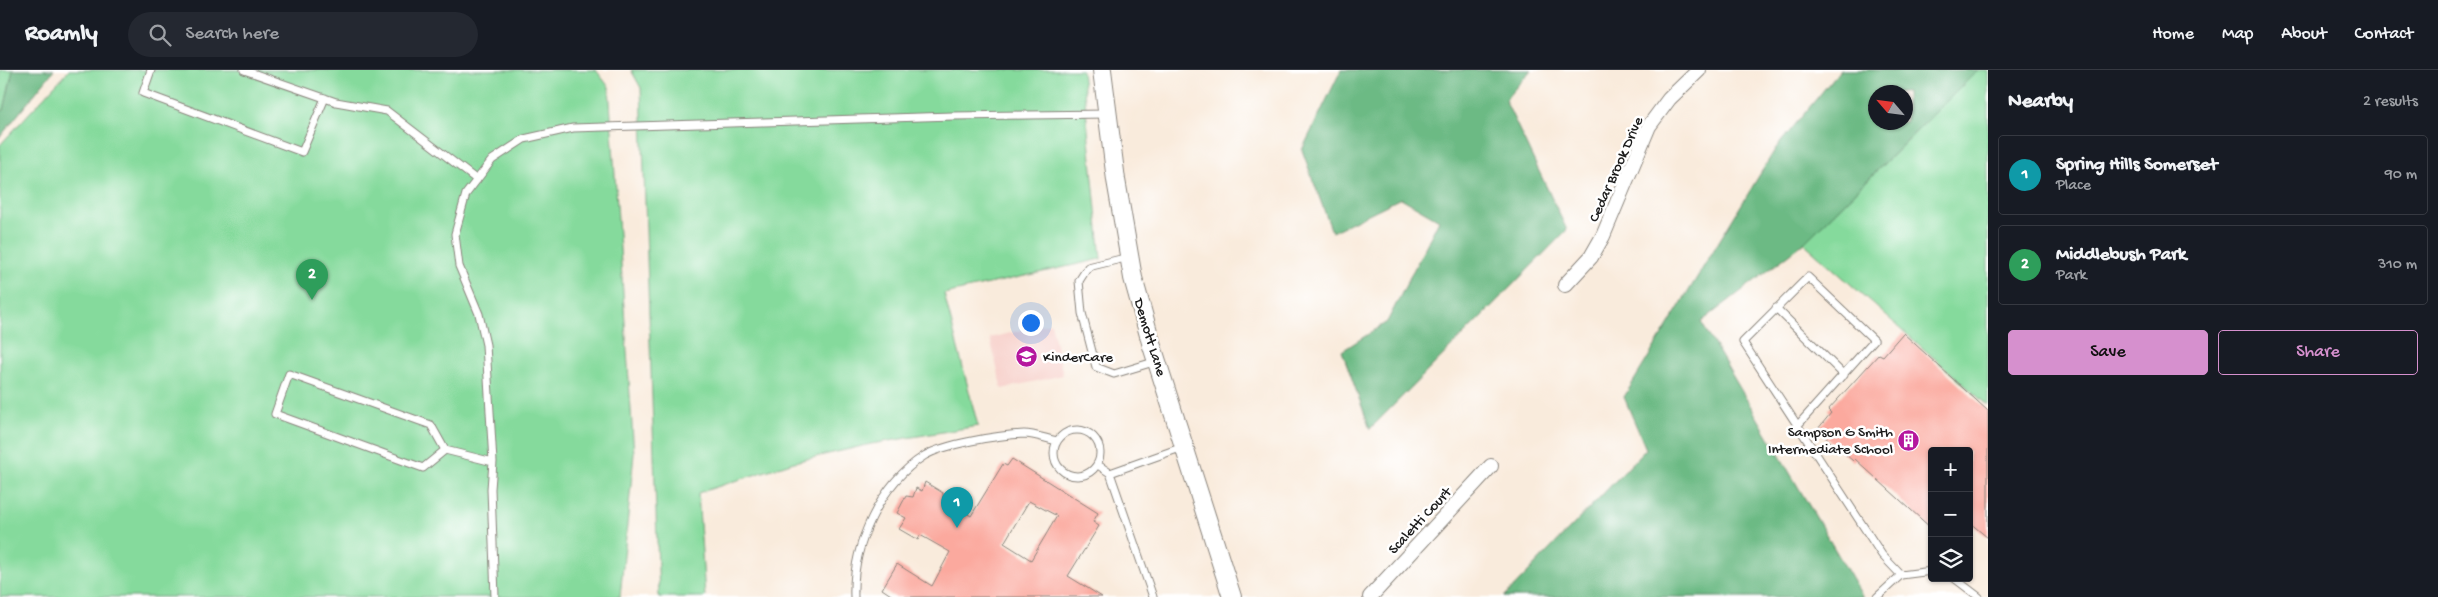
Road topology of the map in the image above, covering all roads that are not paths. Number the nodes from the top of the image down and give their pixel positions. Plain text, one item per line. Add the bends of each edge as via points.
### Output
1 (151, 70) edge
2 (244, 70) edge
3 (1102, 70) edge
4 (1699, 70) edge
5 (325, 98) junction
6 (1108, 114) junction
7 (477, 180) junction
8 (1129, 257) junction
9 (1566, 285) dead end
10 (1776, 308) junction
11 (1157, 361) junction
12 (1844, 374) junction
13 (1798, 425) junction
14 (1057, 441) junction
15 (1186, 446) junction
16 (445, 450) junction
17 (493, 462) junction
18 (1098, 465) junction
19 (1491, 466) dead end
20 (1110, 473) junction
21 (1928, 572) edge
22 (1901, 575) junction
23 (1959, 582) edge
24 (1881, 596) edge
25 (495, 597) edge
26 (854, 597) edge
27 (1153, 597) edge
28 (1232, 597) edge
29 (1370, 597) edge
30 (1979, 597) edge

1 - 5 lane via 142,93 302,152
2 - 5 lane
3 - 6 street, Demott Lane
4 - 9 street, Cedar Brook Drive via 1649,126 1603,236 1591,257
5 - 7 lane via 387,111
6 - 7 lane via 573,128 524,139 492,160
6 - 8 street, Demott Lane
7 - 17 lane via 466,194 456,234 459,266 479,314 486,345
8 - 11 street, Demott Lane
8 - 11 lane via 1088,267 1079,281 1082,313 1096,367 1114,374
10 - 12 lane
10 - 12 lane via 1808,277 1874,340
10 - 13 lane via 1743,342
11 - 15 street, Demott Lane
12 - 13 lane
13 - 22 lane via 1882,555
14 - 18 lane via 1062,435 1077,430 1092,435 1100,448
14 - 18 lane via 1054,457 1067,475 1089,474
14 - 26 lane via 1026,434 994,438 944,448 925,455 908,467 877,507 868,528 858,558
15 - 20 lane
15 - 28 street, Demott Lane
16 - 16 lane via 423,468 275,414 289,374 432,425
16 - 17 lane
17 - 25 lane
18 - 20 lane
19 - 29 street, Scaletti Court
20 - 27 lane
21 - 22 lane
22 - 24 lane
23 - 30 lane

